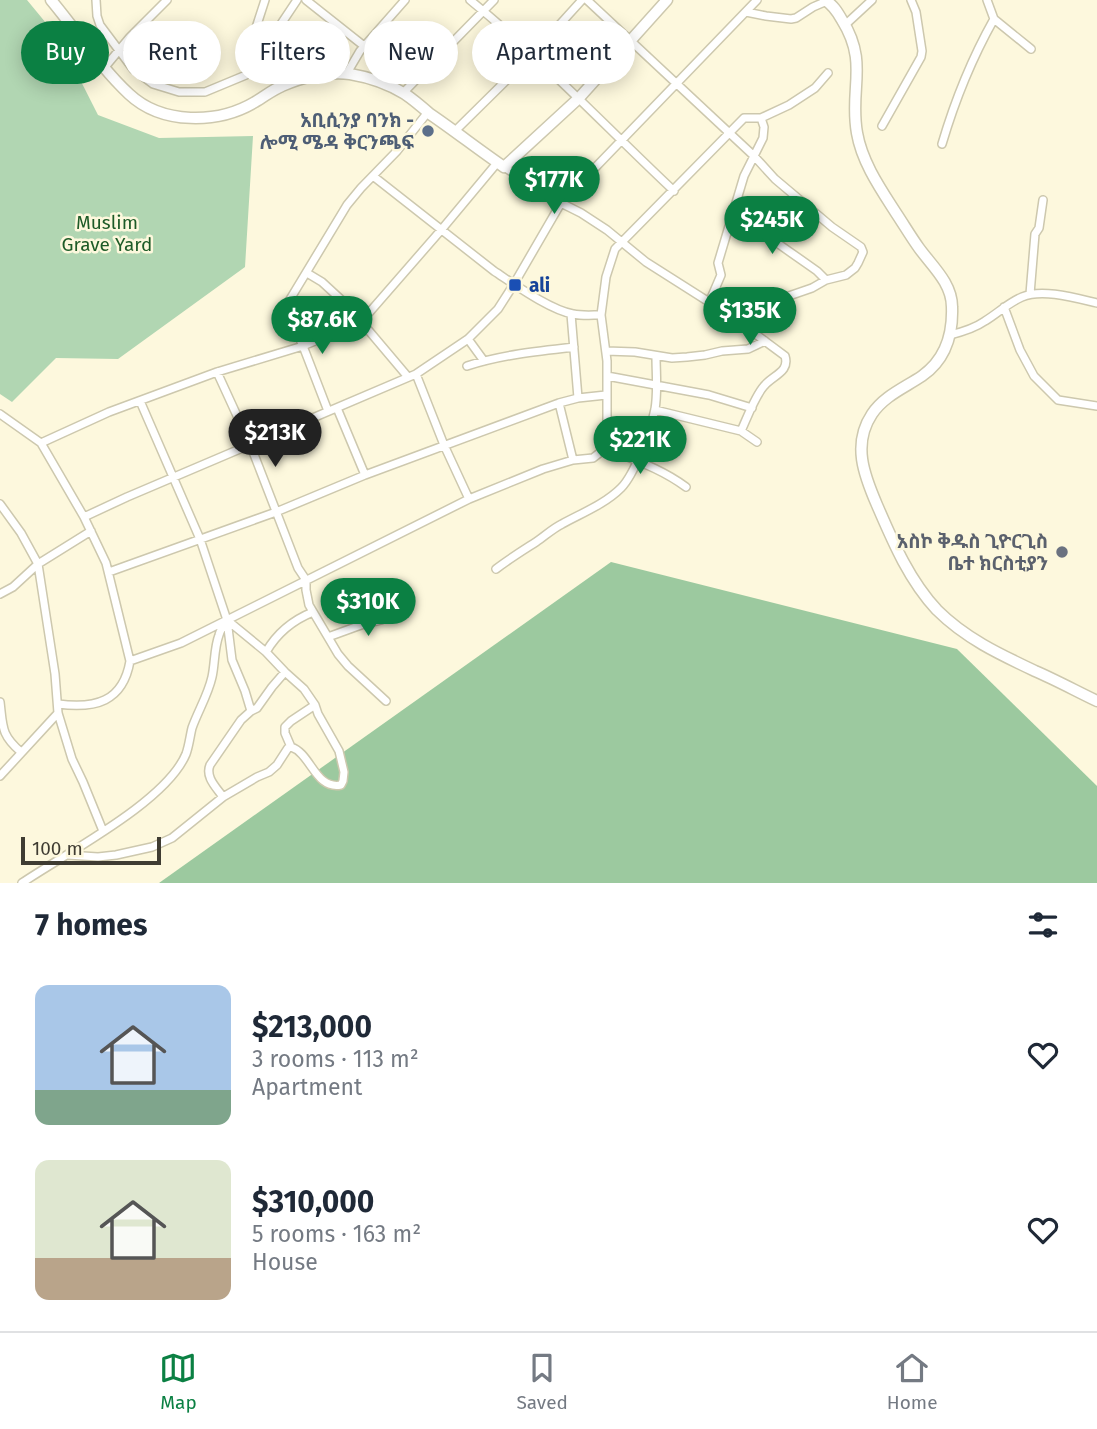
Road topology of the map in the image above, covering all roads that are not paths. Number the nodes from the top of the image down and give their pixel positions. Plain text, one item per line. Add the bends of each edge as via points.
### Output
1 (51, 0) edge
2 (96, 0) edge
3 (167, 0) edge
4 (265, 0) edge
5 (297, 0) edge
6 (306, 0) edge
7 (391, 0) edge
8 (405, 0) edge
9 (470, 0) edge
10 (494, 0) edge
11 (582, 0) edge
12 (587, 0) edge
13 (667, 0) edge
14 (757, 0) edge
15 (872, 0) edge
16 (911, 0) edge
17 (987, 0) edge
18 (830, 2) edge
19 (398, 7) junction
20 (484, 11) junction
21 (746, 12) junction
22 (994, 19) junction
23 (68, 21) edge
24 (258, 21) edge
25 (283, 21) edge
26 (386, 21) edge
27 (495, 21) edge
28 (563, 21) edge
29 (610, 21) edge
30 (845, 25) junction
31 (635, 36) edge
32 (635, 45) edge
33 (364, 46) joint
34 (1031, 49) dead end
35 (118, 51) junction
36 (109, 62) edge
37 (350, 69) edge
38 (109, 71) edge
39 (828, 73) dead end
40 (350, 75) edge
41 (235, 81) edge
42 (677, 83) junction
43 (288, 84) edge
44 (502, 84) edge
45 (563, 84) edge
46 (592, 84) edge
47 (403, 93) junction
48 (579, 98) junction
49 (428, 112) junction
50 (761, 118) junction
51 (882, 126) dead end
52 (455, 131) junction
53 (729, 132) junction
54 (621, 141) junction
55 (942, 144) dead end
56 (754, 156) junction
57 (500, 165) junction
58 (373, 176) junction
59 (674, 191) junction
60 (1043, 200) dead end
61 (561, 203) junction
62 (733, 213) junction
63 (442, 229) junction
64 (621, 242) junction
65 (307, 273) junction
66 (826, 280) junction
67 (514, 284) junction
68 (1030, 294) junction
69 (709, 303) junction
70 (1097, 303) edge
71 (1004, 307) junction
72 (571, 314) junction
73 (601, 315) junction
74 (731, 316) junction
75 (361, 322) junction
76 (950, 335) junction
77 (468, 339) junction
78 (765, 341) junction
79 (303, 346) junction
80 (574, 347) junction
81 (606, 351) junction
82 (656, 356) junction
83 (484, 360) junction
84 (467, 366) dead end
85 (217, 372) junction
86 (412, 376) junction
87 (607, 376) junction
88 (657, 385) junction
89 (606, 395) junction
90 (578, 398) junction
91 (140, 401) junction
92 (559, 403) junction
93 (1097, 406) edge
94 (337, 408) junction
95 (752, 408) junction
96 (655, 410) junction
97 (328, 411) junction
98 (0, 414) edge
99 (741, 431) junction
100 (757, 442) dead end
101 (41, 443) junction
102 (250, 444) junction
103 (444, 445) junction
104 (605, 448) junction
105 (573, 460) junction
106 (638, 461) junction
107 (365, 475) junction
108 (173, 477) junction
109 (685, 487) dead end
110 (470, 499) junction
111 (0, 504) edge
112 (276, 512) junction
113 (84, 517) junction
114 (90, 531) junction
115 (201, 539) junction
116 (38, 564) junction
117 (496, 569) dead end
118 (109, 572) junction
119 (306, 580) junction
120 (0, 594) edge
121 (313, 612) junction
122 (397, 612) dead end
123 (227, 620) junction
124 (328, 637) junction
125 (266, 652) junction
126 (131, 661) junction
127 (285, 672) junction
128 (386, 701) dead end
129 (1097, 701) edge
130 (0, 702) edge
131 (58, 704) junction
132 (315, 705) junction
133 (251, 711) junction
134 (58, 713) junction
135 (2, 731) edge
136 (291, 747) junction
137 (21, 752) junction
138 (0, 776) edge
139 (223, 797) junction
140 (103, 831) junction
141 (67, 855) junction
142 (22, 883) edge

1 - 23 street
2 - 35 street via 100,25
3 - 35 street
4 - 24 street
5 - 25 street
6 - 33 street
7 - 19 street
8 - 19 street
9 - 20 street
10 - 20 street
11 - 28 street
12 - 29 street
13 - 31 street
14 - 21 street
15 - 30 street
16 - 51 street via 921,57
17 - 22 street
18 - 21 street via 791,19
18 - 30 street
19 - 26 street
20 - 27 street
20 - 47 street
21 - 42 street
22 - 34 street
22 - 55 street via 963,80
30 - 76 street via 857,56 861,149 948,290
32 - 42 street
33 - 37 street
35 - 36 street
35 - 41 street via 153,84 179,92 205,92
38 - 43 street via 140,103 190,118 231,113
39 - 50 street via 815,88
40 - 47 street
42 - 53 street
42 - 54 street
44 - 52 street
45 - 48 street
46 - 48 street
47 - 49 street
48 - 54 street
48 - 57 street
49 - 52 street
49 - 58 street
50 - 53 street via 744,118
50 - 56 street via 763,138
52 - 57 street
53 - 56 street
53 - 59 street
54 - 59 street
54 - 61 street
56 - 62 street
56 - 66 street via 832,227 862,247 855,268
57 - 61 street
57 - 63 street
58 - 63 street
58 - 65 street via 347,205
59 - 64 street
60 - 68 street
61 - 64 street
61 - 67 street
62 - 66 street via 769,234
62 - 69 street via 718,263 721,275
63 - 67 street
63 - 75 street
64 - 69 street
64 - 73 street via 609,263
65 - 75 street via 336,294
65 - 79 street via 287,306
66 - 74 street
67 - 72 street
67 - 77 street via 498,309
68 - 70 street
68 - 71 street
69 - 74 street
71 - 76 street via 984,322
71 - 93 street via 1034,376 1058,400
72 - 73 street
72 - 80 street
73 - 81 street
74 - 78 street
75 - 79 street
75 - 86 street
76 - 129 street via 932,368 888,397 866,425 861,456 871,491 907,569 952,623 991,650
77 - 83 street
77 - 86 street
78 - 82 street via 748,349 705,355
78 - 95 street via 785,356 786,364 762,388
79 - 85 street
79 - 97 street
80 - 83 street
80 - 90 street
81 - 82 street
81 - 87 street
82 - 88 street
83 - 84 street
85 - 91 street
85 - 102 street
86 - 94 street
86 - 103 street
87 - 88 street
87 - 89 street
88 - 95 street
88 - 96 street
89 - 90 street
89 - 104 street
90 - 92 street
91 - 101 street
91 - 108 street
92 - 103 street
92 - 105 street
94 - 97 street
94 - 107 street
95 - 99 street
96 - 99 street
96 - 106 street
97 - 102 street
98 - 101 street
99 - 100 street
101 - 113 street
102 - 108 street
102 - 112 street
103 - 107 street
103 - 110 street
104 - 105 street via 593,458
104 - 106 street
105 - 110 street
106 - 109 street
106 - 117 street via 620,489
107 - 112 street
108 - 113 street
108 - 115 street
110 - 119 street
111 - 116 street
112 - 115 street
112 - 119 street
113 - 114 street
114 - 116 street
114 - 118 street
115 - 118 street
115 - 123 street
116 - 120 street
116 - 131 street
118 - 126 street
119 - 121 street
119 - 123 street
121 - 124 street
121 - 125 street via 280,632
122 - 124 street
123 - 125 street
123 - 126 street
123 - 133 street via 232,660
123 - 140 street via 219,634 212,679 180,765 155,793
124 - 128 street via 348,666
125 - 127 street
126 - 131 street via 124,683 113,696 95,704
127 - 132 street
127 - 133 street
130 - 135 street
131 - 134 street
132 - 136 street via 285,727
132 - 136 street via 339,751 344,772 341,785 326,783 298,749
133 - 139 street via 208,769
134 - 137 street
134 - 140 street
135 - 137 street
136 - 139 street via 269,772
137 - 138 street
139 - 141 street via 162,843 116,855
140 - 141 street
141 - 142 street

